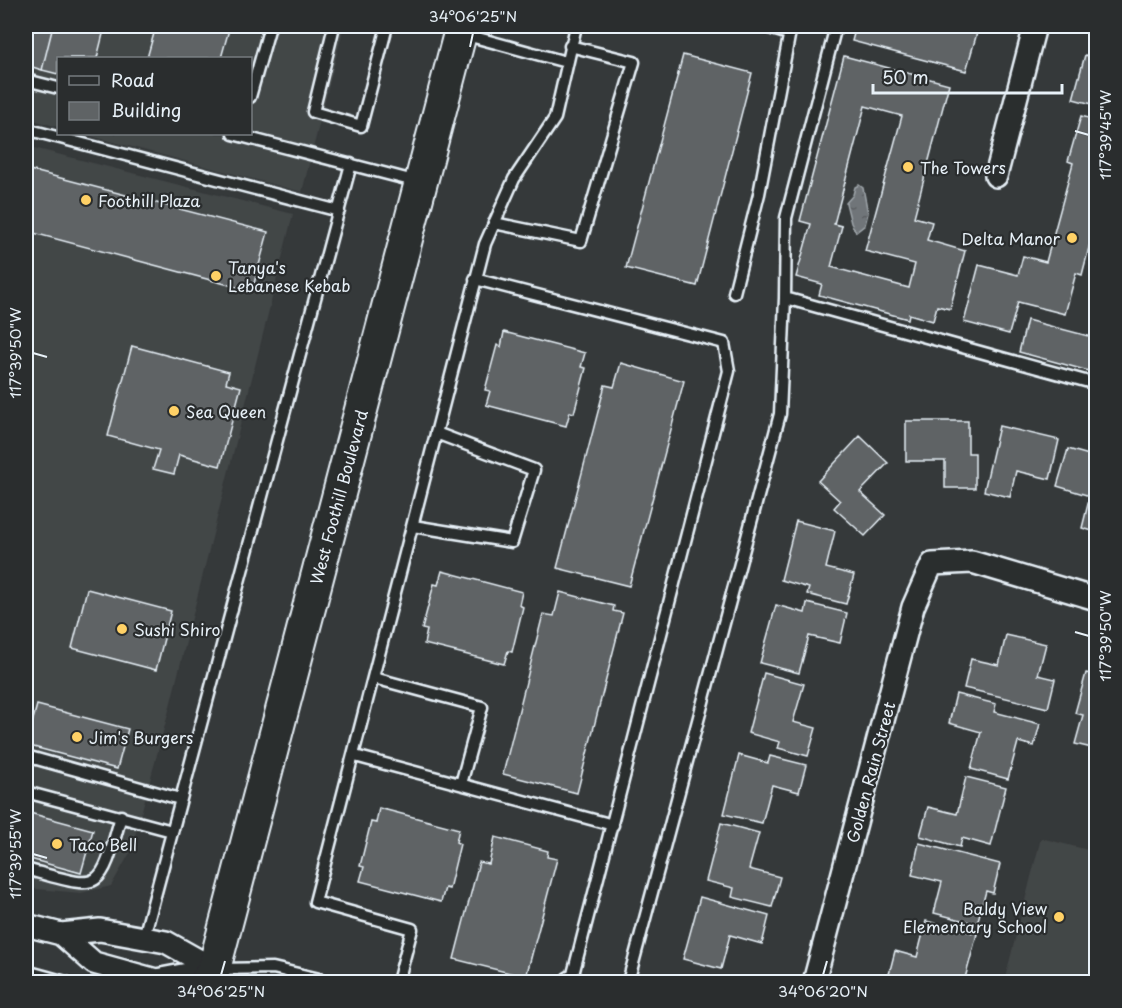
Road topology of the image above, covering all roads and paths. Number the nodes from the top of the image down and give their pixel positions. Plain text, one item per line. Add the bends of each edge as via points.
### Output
1 (270, 26) edge
2 (334, 26) edge
3 (387, 26) edge
4 (576, 26) edge
5 (763, 26) edge
6 (836, 26) edge
7 (1035, 26) edge
8 (461, 29) edge
9 (790, 30) edge
10 (570, 46) junction
11 (566, 62) junction
12 (26, 80) edge
13 (57, 88) edge
14 (252, 91) edge
15 (26, 129) edge
16 (242, 135) edge
17 (351, 164) junction
18 (996, 176) dead end
19 (421, 182) junction
20 (339, 211) junction
21 (494, 222) junction
22 (475, 279) junction
23 (734, 293) dead end
24 (785, 298) junction
25 (1096, 384) edge
26 (436, 433) junction
27 (413, 526) junction
28 (1096, 599) edge
29 (374, 678) junction
30 (26, 756) edge
31 (355, 756) junction
32 (461, 784) junction
33 (26, 792) edge
34 (180, 799) junction
35 (121, 816) junction
36 (613, 825) junction
37 (172, 831) junction
38 (26, 869) edge
39 (26, 926) edge
40 (61, 934) junction
41 (144, 937) junction
42 (26, 972) edge
43 (217, 979) edge
44 (66, 982) edge
45 (332, 982) edge
46 (398, 982) edge
47 (572, 982) edge
48 (628, 982) edge
49 (814, 982) edge

1 - 14 lane
2 - 3 lane via 313,112 361,126
4 - 10 lane
5 - 9 lane
6 - 24 lane via 786,218
7 - 18 street
8 - 11 lane
8 - 19 main road, West Foothill Boulevard
9 - 23 lane via 759,194
10 - 11 lane
10 - 21 lane via 634,62 581,241
11 - 21 lane via 555,118 513,179
12 - 13 lane
15 - 20 lane
16 - 17 lane
17 - 19 lane
17 - 20 lane
19 - 43 main road, West Foothill Boulevard
20 - 34 lane
21 - 22 lane
22 - 26 lane
22 - 36 lane via 724,343 729,371
24 - 25 lane
24 - 48 lane via 780,414
26 - 27 lane
26 - 27 lane via 534,470 512,542
27 - 29 lane
28 - 49 street, Golden Rain Street via 972,562 932,564 913,607
29 - 31 lane
29 - 32 lane via 483,707
30 - 34 lane
31 - 32 lane
31 - 46 lane via 315,902 412,929
32 - 36 lane
33 - 35 lane
34 - 37 lane
35 - 37 lane
35 - 38 lane via 106,868 96,880 80,884
36 - 47 lane
37 - 41 lane
39 - 40 street
40 - 41 street via 100,930
40 - 43 street via 94,963 156,980
41 - 43 street via 166,942
42 - 44 lane
43 - 45 lane via 273,968

